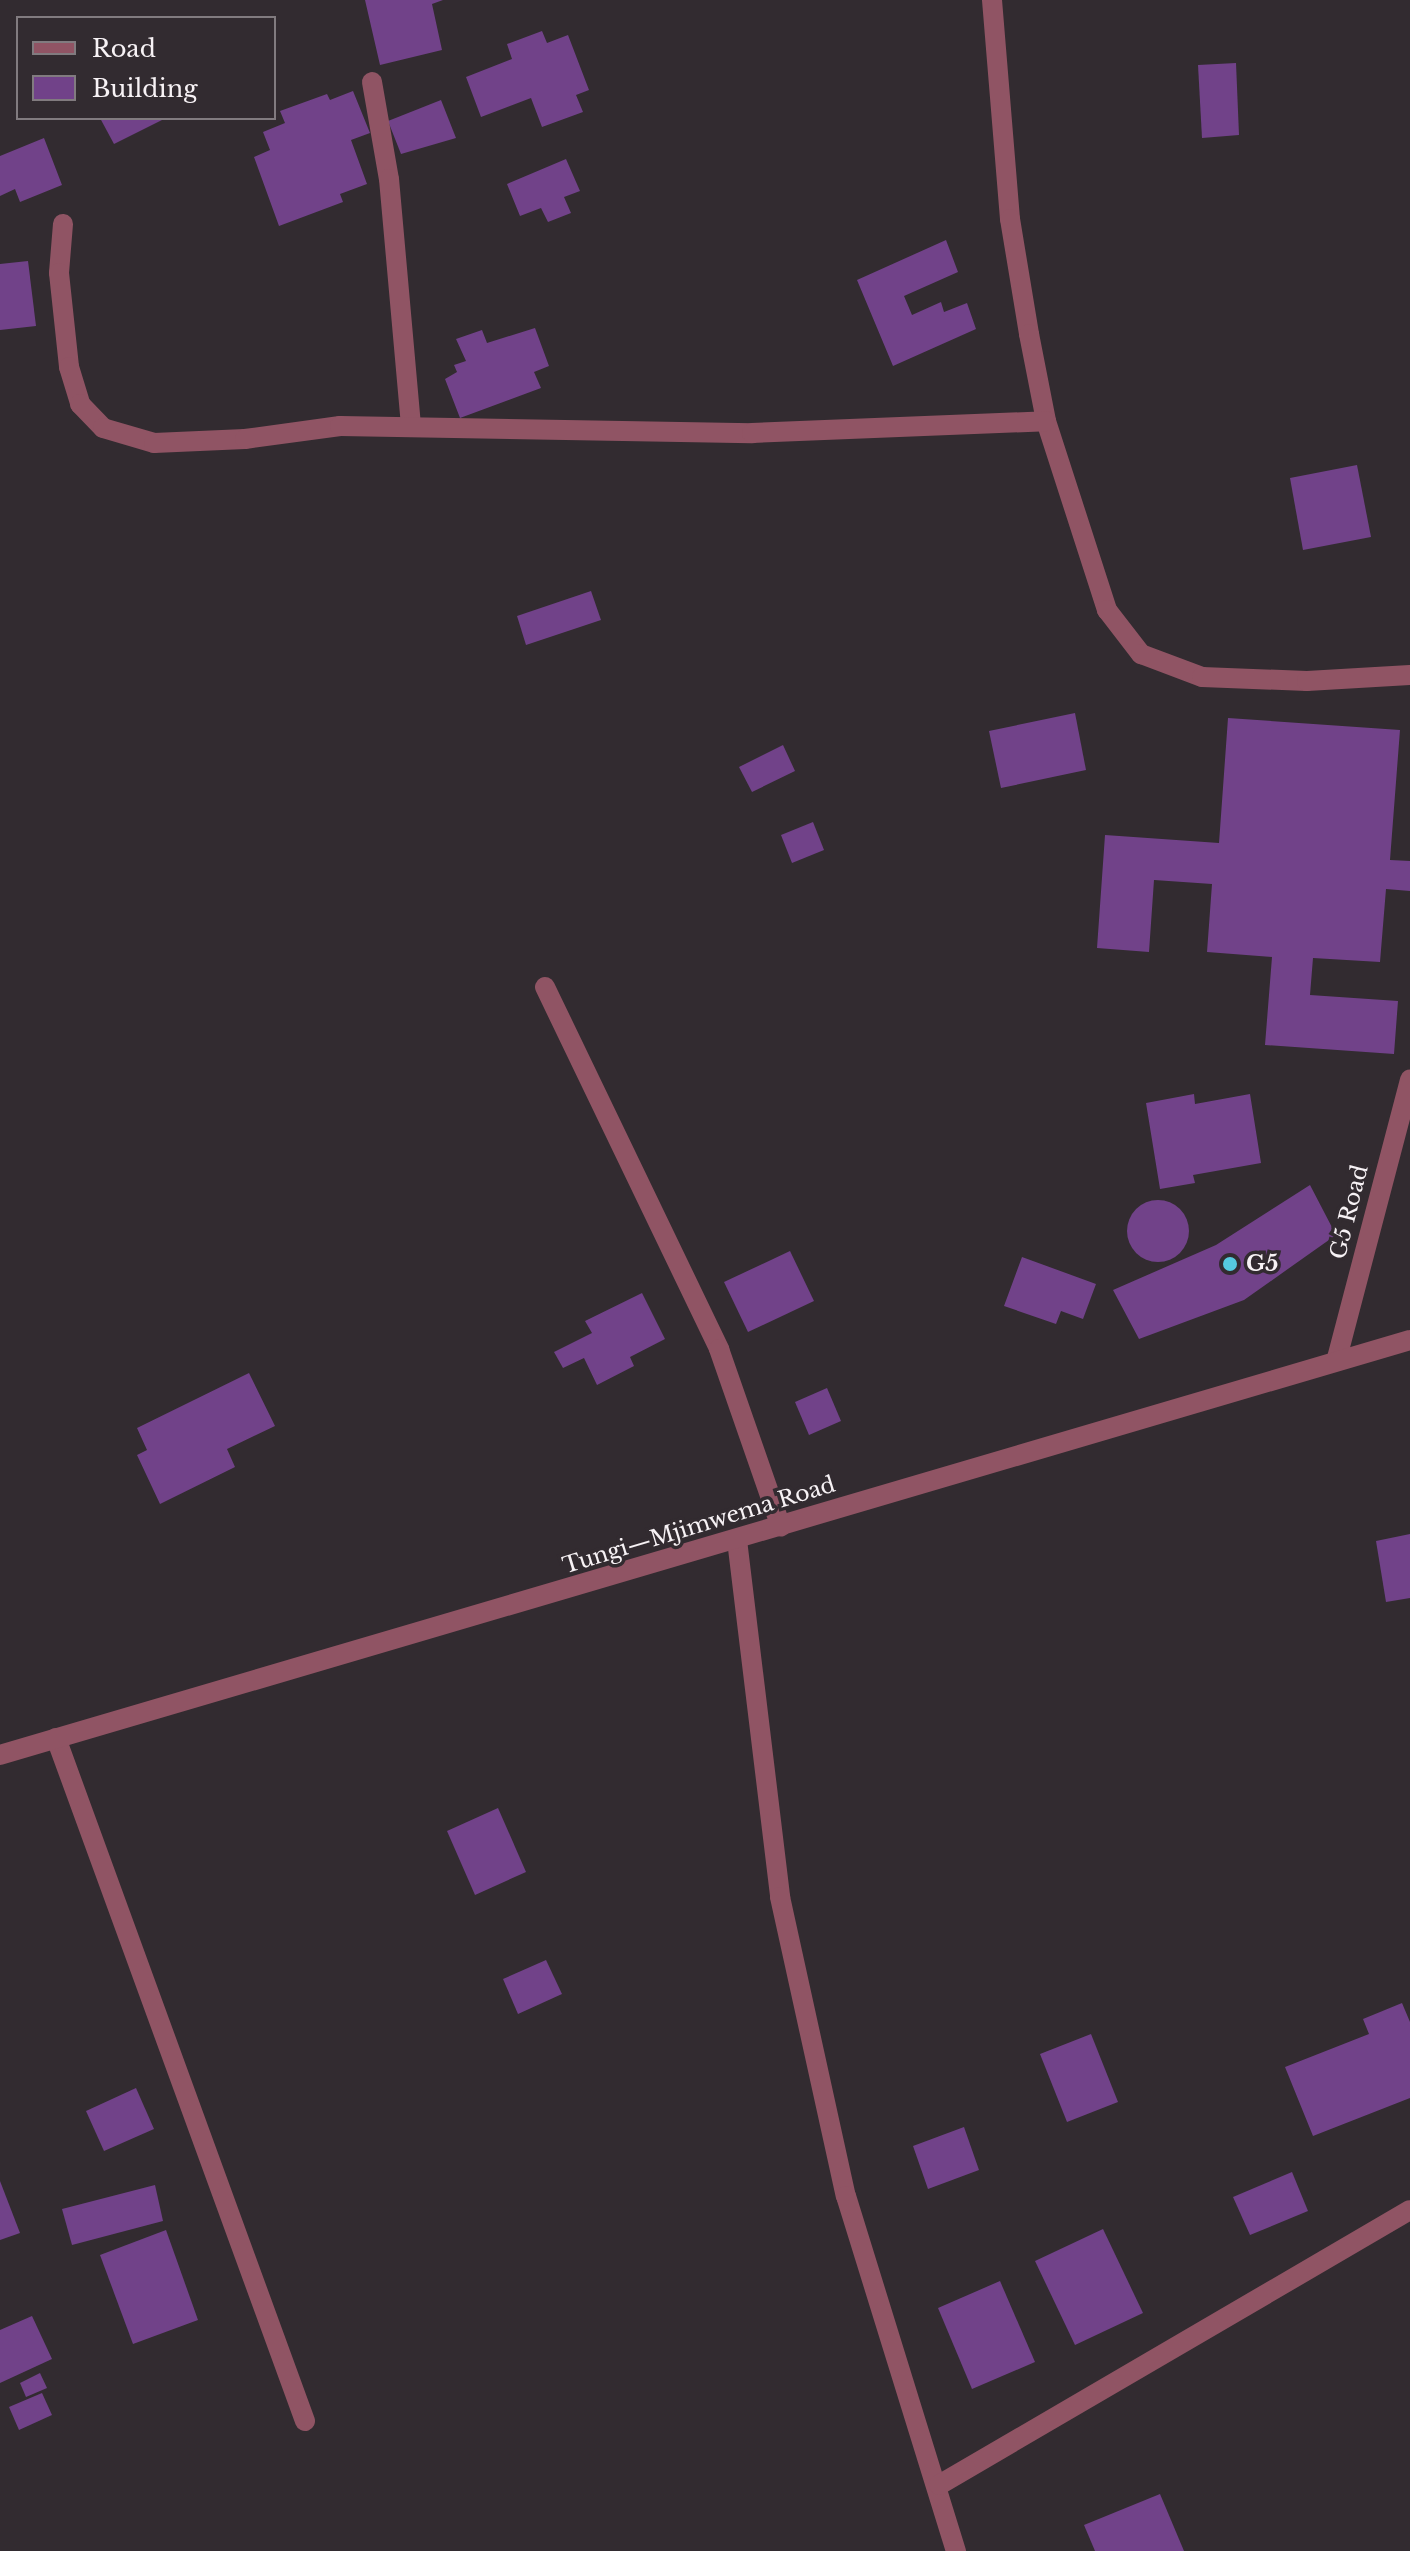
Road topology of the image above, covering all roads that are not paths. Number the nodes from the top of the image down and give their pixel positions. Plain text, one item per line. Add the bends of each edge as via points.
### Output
1 (992, 0) edge
2 (372, 82) dead end
3 (63, 224) dead end
4 (1046, 421) junction
5 (411, 426) junction
6 (1410, 675) edge
7 (545, 987) dead end
8 (1410, 1079) edge
9 (1410, 1340) edge
10 (1337, 1358) junction
11 (781, 1527) junction
12 (737, 1540) junction
13 (56, 1738) junction
14 (0, 1755) edge
15 (1410, 2210) edge
16 (305, 2421) dead end
17 (939, 2485) junction
18 (956, 2551) edge

1 - 4 street via 1010,219
2 - 5 street via 389,179
3 - 5 street via 59,273 69,367 80,404 103,428 154,443 245,439 340,426
4 - 5 street via 752,433
4 - 6 street via 1107,610 1141,654 1202,677 1307,681
7 - 11 street via 719,1349
8 - 10 street, G5 Road
9 - 10 street, Tungi—Mjimwema Road
10 - 11 street, Tungi—Mjimwema Road
11 - 12 street, Tungi—Mjimwema Road
12 - 13 street, Tungi—Mjimwema Road
12 - 17 street via 780,1897 846,2196
13 - 14 street, Tungi—Mjimwema Road
13 - 16 street
15 - 17 street
17 - 18 street

